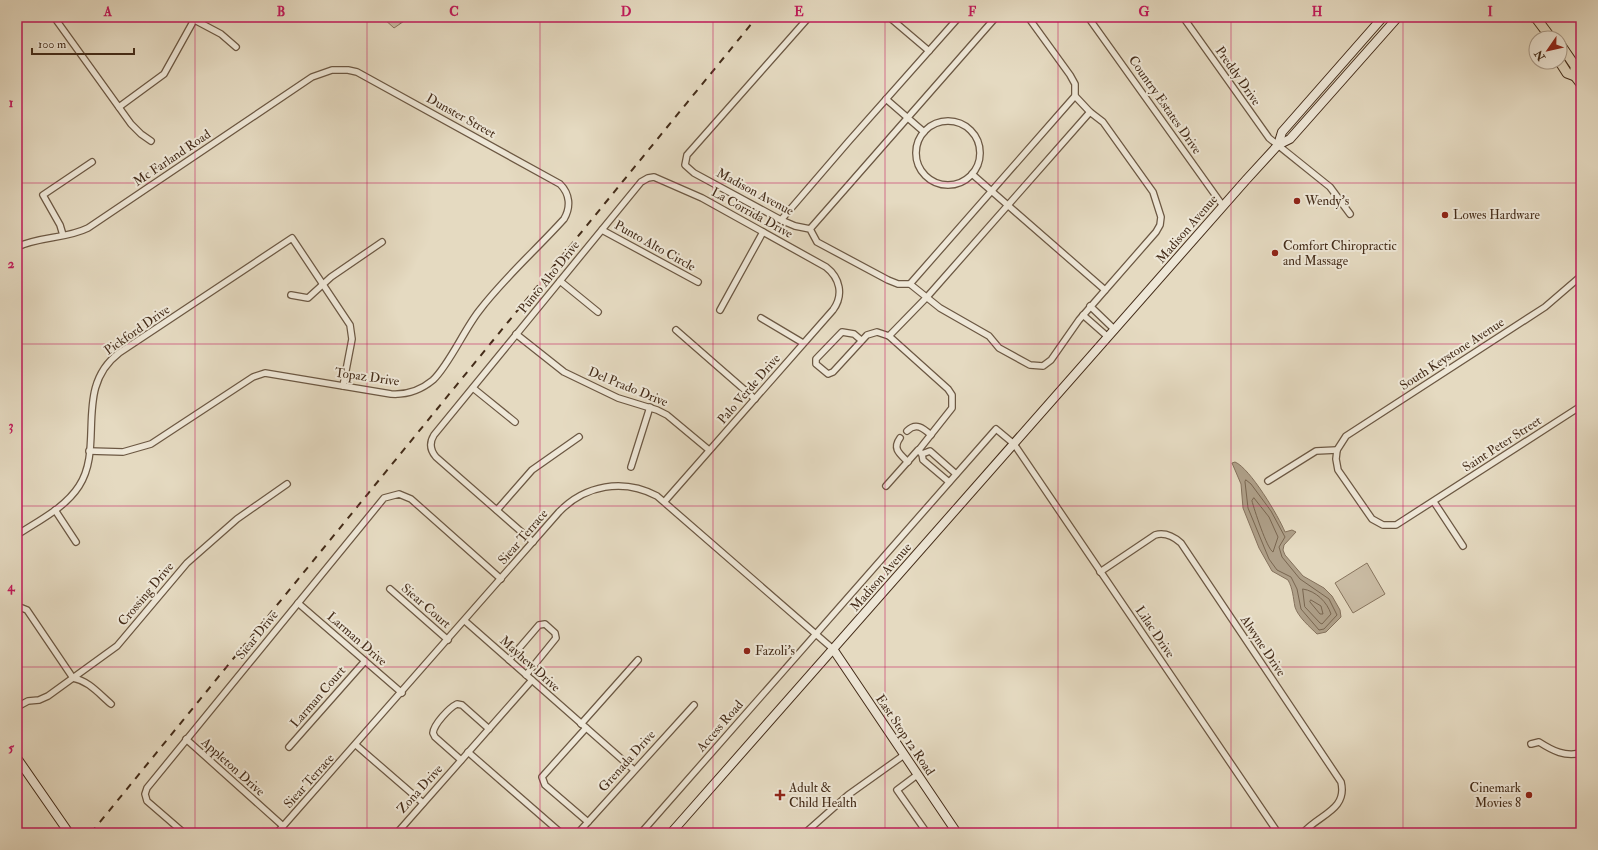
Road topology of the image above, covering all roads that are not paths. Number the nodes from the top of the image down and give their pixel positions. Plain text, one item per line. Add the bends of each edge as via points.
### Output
1 (64, 17) edge
2 (809, 17) edge
3 (890, 17) edge
4 (959, 17) edge
5 (996, 17) edge
6 (1028, 17) edge
7 (1088, 17) edge
8 (1183, 17) edge
9 (1383, 17) edge
10 (1398, 17) edge
11 (1528, 17) edge
12 (1533, 17) edge
13 (1542, 17) edge
14 (192, 18) edge
15 (56, 19) edge
16 (1537, 30) edge
17 (1545, 30) edge
18 (1551, 30) edge
19 (236, 47) dead end
20 (929, 51) junction
21 (1568, 56) edge
22 (332, 70) joint
23 (1565, 70) edge
24 (1575, 76) junction
25 (1581, 84) edge
26 (1075, 96) junction
27 (886, 99) junction
28 (119, 108) junction
29 (1090, 112) junction
30 (907, 117) junction
31 (924, 132) junction
32 (151, 141) dead end
33 (1278, 145) junction
34 (92, 162) dead end
35 (972, 174) junction
36 (644, 181) joint
37 (991, 191) junction
38 (569, 199) joint
39 (1008, 206) junction
40 (1223, 206) junction
41 (1350, 214) dead end
42 (782, 220) junction
43 (810, 229) junction
44 (602, 230) junction
45 (763, 232) junction
46 (62, 236) junction
47 (382, 242) dead end
48 (17, 247) edge
49 (1581, 276) edge
50 (560, 281) junction
51 (698, 282) dead end
52 (322, 284) junction
53 (910, 284) junction
54 (839, 287) joint
55 (1105, 290) junction
56 (291, 295) dead end
57 (927, 297) junction
58 (1090, 306) junction
59 (720, 310) dead end
60 (598, 312) dead end
61 (1083, 315) junction
62 (761, 318) dead end
63 (676, 330) dead end
64 (1115, 330) junction
65 (516, 334) junction
66 (889, 336) junction
67 (1108, 337) junction
68 (861, 340) junction
69 (803, 343) junction
70 (343, 386) junction
71 (473, 388) junction
72 (754, 399) junction
73 (1581, 406) edge
74 (650, 407) junction
75 (515, 422) dead end
76 (907, 431) dead end
77 (931, 435) junction
78 (578, 437) dead end
79 (900, 438) dead end
80 (1014, 444) junction
81 (709, 450) junction
82 (89, 451) junction
83 (920, 452) junction
84 (1336, 452) junction
85 (908, 462) junction
86 (631, 467) dead end
87 (956, 474) junction
88 (1268, 481) dead end
89 (950, 482) junction
90 (287, 484) dead end
91 (886, 486) dead end
92 (665, 501) junction
93 (1434, 502) junction
94 (55, 510) junction
95 (497, 510) junction
96 (17, 535) edge
97 (76, 542) dead end
98 (534, 542) junction
99 (1463, 546) dead end
100 (1100, 572) junction
101 (501, 579) junction
102 (390, 589) dead end
103 (298, 603) junction
104 (17, 606) edge
105 (465, 621) junction
106 (816, 634) junction
107 (448, 640) junction
108 (833, 649) junction
109 (509, 660) junction
110 (638, 660) dead end
111 (364, 661) junction
112 (526, 675) junction
113 (73, 678) junction
114 (532, 680) junction
115 (402, 693) junction
116 (111, 704) dead end
117 (694, 705) dead end
118 (17, 707) edge
119 (584, 726) junction
120 (489, 729) junction
121 (186, 739) junction
122 (1531, 744) dead end
123 (356, 745) junction
124 (289, 747) dead end
125 (468, 752) junction
126 (1581, 752) edge
127 (904, 755) junction
128 (17, 758) edge
129 (461, 760) junction
130 (634, 770) junction
131 (918, 776) junction
132 (423, 803) junction
133 (588, 822) junction
134 (283, 826) junction
135 (70, 833) edge
136 (184, 833) edge
137 (278, 833) edge
138 (396, 833) edge
139 (561, 833) edge
140 (578, 833) edge
141 (641, 833) edge
142 (671, 833) edge
143 (805, 833) edge
144 (927, 833) edge
145 (957, 833) edge
146 (1278, 833) edge
147 (1303, 833) edge

1 - 15 street
2 - 42 street, Madison Avenue via 687,155 686,166 694,173
3 - 20 street
4 - 20 street
5 - 30 street
6 - 26 street via 1070,75 1075,84
7 - 40 street, Country Estates Drive
8 - 33 street, Preddy Drive via 1269,138
9 - 33 main road, Madison Avenue via 1282,132
10 - 33 main road, Madison Avenue via 1290,139
11 - 16 main road
12 - 17 main road
13 - 18 main road
14 - 19 street via 221,34
14 - 28 street via 164,74
15 - 28 street
20 - 27 street
21 - 24 main road via 1575,66
22 - 38 street, Dunster Street via 357,72 560,184
22 - 46 street, Mc Farland Road via 312,77 94,224 76,233
23 - 24 main road
24 - 25 main road
26 - 29 street
26 - 37 street
27 - 30 street
27 - 42 street
28 - 32 street via 136,129
29 - 39 street
29 - 55 street via 1103,122 1153,192 1161,216 1156,232
30 - 31 street
30 - 43 street
31 - 35 street via 918,142 916,157 927,177 937,183 952,185
31 - 35 street via 933,124 946,121 958,122 969,129 977,138 980,151 978,163
33 - 40 main road, Madison Avenue
33 - 41 street, Preddy Drive via 1330,187
34 - 46 street via 43,195 60,226
35 - 37 street
36 - 44 street, Punto Alto Drive
36 - 45 street, La Corrida Drive via 657,177 702,198
37 - 39 street
37 - 53 street
38 - 70 street, Topaz Drive via 564,219 484,305 432,380 413,392 394,394
39 - 55 street
39 - 57 street
40 - 64 main road, Madison Avenue
42 - 43 street, Madison Avenue
43 - 53 street via 817,242 888,280 898,284
44 - 50 street, Punto Alto Drive
44 - 51 street, Punto Alto Circle
45 - 54 street, La Corrida Drive via 828,269 835,276
45 - 59 street
46 - 48 street, Mc Farland Road via 38,239
47 - 52 street
49 - 84 street, South Keystone Avenue via 1545,307 1346,436
50 - 60 street
50 - 65 street, Punto Alto Drive
52 - 56 street via 307,298
52 - 70 street via 350,324 352,333
52 - 82 street, Pickford Drive via 292,238 119,354 109,362 94,391
53 - 57 street
54 - 69 street, Palo Verde Drive via 836,306
55 - 58 street
57 - 61 street via 940,308 985,333 999,348 1034,366 1043,366 1049,362
57 - 66 street
58 - 61 street
58 - 64 street
61 - 67 street
62 - 69 street
63 - 72 street
64 - 67 main road, Madison Avenue
65 - 71 street, Punto Alto Drive
65 - 74 street, Del Prado Drive via 564,372 618,398
66 - 68 street via 877,332
66 - 77 street via 952,395 952,408
67 - 80 main road, Madison Avenue
68 - 68 street via 833,372 828,374 816,364 816,359 842,332 854,334
69 - 72 street, Palo Verde Drive
70 - 82 street, Topaz Drive via 272,372 261,374 151,444 123,452
71 - 75 street
71 - 95 street, Punto Alto Drive via 434,435 431,446 436,457
72 - 81 street, Palo Verde Drive
73 - 93 street, Saint Peter Street
74 - 81 street, Del Prado Drive via 670,417
74 - 86 street
76 - 77 street via 912,426 917,426
77 - 83 street
78 - 95 street via 536,466
79 - 85 street via 896,450
80 - 87 street, Lilac Drive via 996,429
80 - 100 street, Lilac Drive
80 - 108 main road, Madison Avenue
81 - 92 street, Palo Verde Drive
82 - 94 street, Pickford Drive via 82,482 72,496
83 - 85 street
83 - 87 street via 930,451
83 - 89 street via 923,460
84 - 88 street via 1316,451
84 - 93 street, Saint Peter Street via 1341,474 1372,519 1385,525 1400,524
85 - 91 street
87 - 89 street, Access Road
89 - 106 street, Access Road
90 - 113 street, Crossing Drive via 242,515 194,557 178,572 117,646
92 - 98 street, Siear Terrace via 635,487 613,486 597,489 582,494 566,506
92 - 106 street, Siear Terrace
93 - 99 street
94 - 96 street, Pickford Drive
94 - 97 street
95 - 98 street
98 - 101 street, Siear Terrace
100 - 146 street, Lilac Drive
100 - 147 street, Alwyne Drive via 1155,535 1170,536 1180,543 1341,782 1342,794 1337,806
101 - 103 street, Siear Drive via 411,498 396,494 382,501
101 - 105 street, Siear Terrace
102 - 107 street, Siear Court
103 - 111 street, Larman Drive
103 - 121 street, Siear Drive
104 - 113 street via 27,610
105 - 107 street, Siear Terrace
105 - 109 street, Mayhew Drive
106 - 108 street, Siear Terrace
106 - 141 street, Access Road
107 - 115 street, Siear Terrace
108 - 127 main road, East Stop 12 Road
108 - 142 main road, Madison Avenue
109 - 112 street, Mayhew Drive
109 - 112 street via 540,624 545,624 555,633 556,638
110 - 119 street
111 - 115 street, Larman Drive
111 - 124 street, Larman Court
112 - 114 street, Mayhew Drive
113 - 116 street via 82,679
113 - 118 street, Crossing Drive via 46,697 28,701
114 - 119 street, Mayhew Drive
114 - 120 street, Zona Drive
115 - 123 street, Siear Terrace
117 - 130 street, Grenada Drive
119 - 130 street, Mayhew Drive
119 - 133 street via 542,778 545,785
120 - 125 street, Zona Drive
120 - 129 street, Zona Drive via 460,704 456,704 434,727 435,737
121 - 134 street, Appleton Drive
121 - 136 street, Siear Drive via 145,791 149,803
122 - 126 street via 1539,742 1562,754
123 - 132 street
123 - 134 street, Siear Terrace
125 - 129 street, Zona Drive
125 - 139 street
127 - 131 main road, East Stop 12 Road
127 - 143 street via 848,794
128 - 135 main road
129 - 132 street, Zona Drive
130 - 133 street, Grenada Drive
131 - 144 street via 897,790
131 - 145 main road, East Stop 12 Road
132 - 138 street, Zona Drive
133 - 140 street, Grenada Drive
134 - 137 street, Siear Terrace

